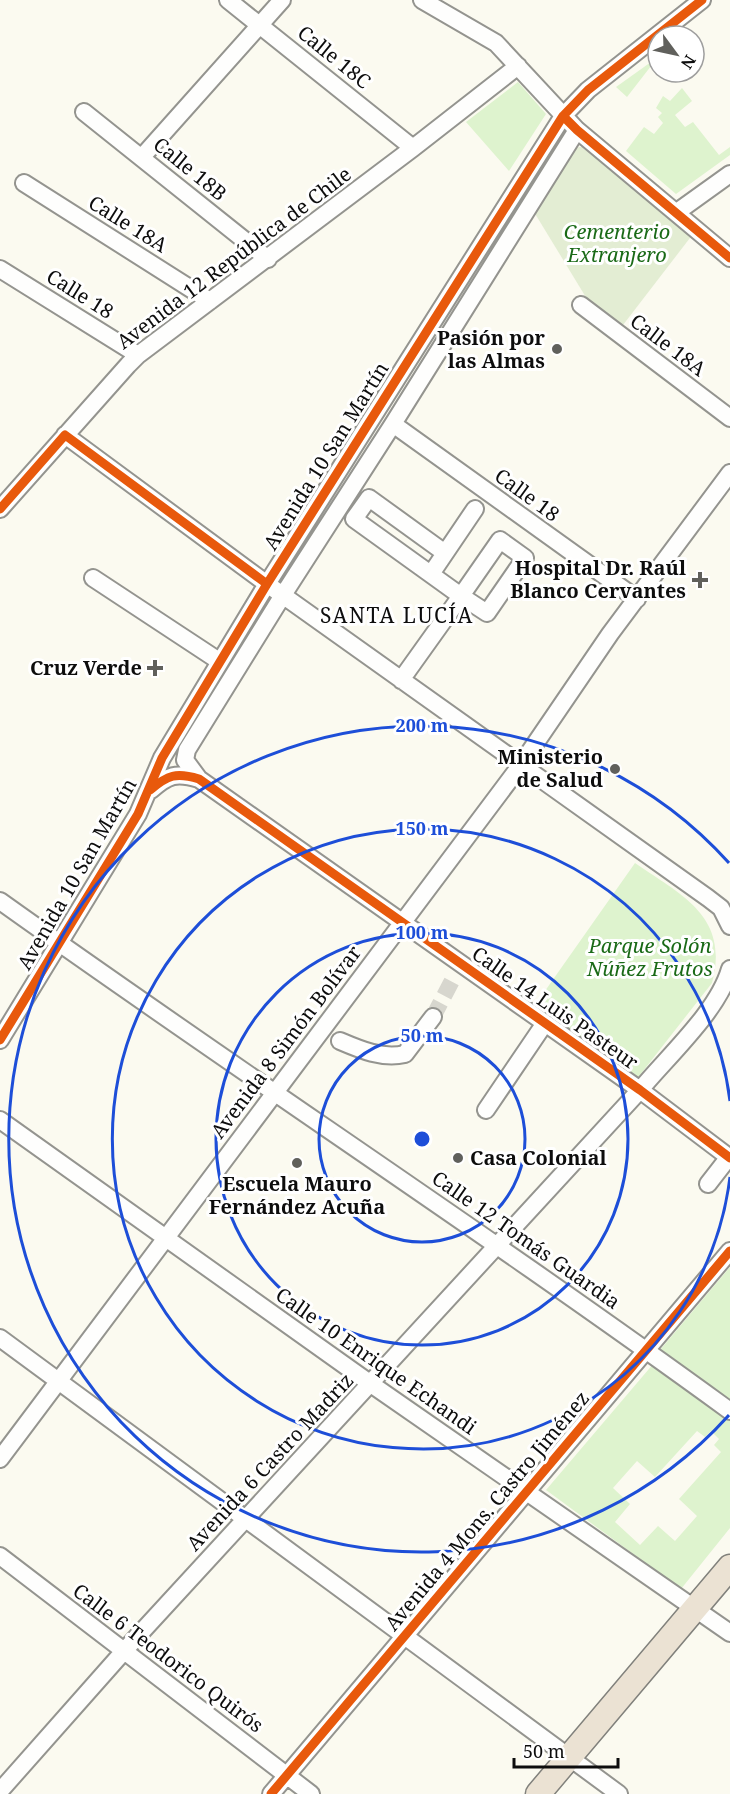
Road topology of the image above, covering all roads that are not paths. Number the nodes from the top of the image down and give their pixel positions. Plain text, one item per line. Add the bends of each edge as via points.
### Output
1 (228, 0) edge
2 (282, 0) edge
3 (422, 0) edge
4 (702, 0) edge
5 (681, 6) edge
6 (260, 24) junction
7 (518, 66) junction
8 (84, 112) dead end
9 (563, 116) junction
10 (577, 130) junction
11 (413, 148) junction
12 (142, 157) junction
13 (730, 174) edge
14 (24, 183) dead end
15 (677, 212) junction
16 (730, 258) edge
17 (268, 259) junction
18 (0, 269) edge
19 (210, 301) junction
20 (581, 305) dead end
21 (138, 355) junction
22 (730, 418) edge
23 (393, 424) junction
24 (65, 435) junction
25 (730, 473) edge
26 (475, 508) dead end
27 (0, 509) edge
28 (445, 553) junction
29 (431, 574) junction
30 (93, 578) dead end
31 (267, 584) junction
32 (283, 595) junction
33 (637, 599) junction
34 (219, 662) junction
35 (401, 680) junction
36 (520, 766) junction
37 (199, 779) junction
38 (148, 792) junction
39 (0, 901) edge
40 (401, 923) junction
41 (730, 926) edge
42 (60, 944) junction
43 (730, 969) edge
44 (433, 1017) tunnel mouth
45 (544, 1023) junction
46 (0, 1040) edge
47 (340, 1041) dead end
48 (640, 1090) junction
49 (273, 1092) junction
50 (486, 1110) dead end
51 (0, 1120) edge
52 (729, 1157) edge
53 (708, 1184) dead end
54 (166, 1238) junction
55 (498, 1245) junction
56 (730, 1251) edge
57 (0, 1338) edge
58 (646, 1350) junction
59 (59, 1382) junction
60 (371, 1384) junction
61 (730, 1411) edge
62 (0, 1459) edge
63 (526, 1490) junction
64 (246, 1519) junction
65 (0, 1556) edge
66 (730, 1567) edge
67 (695, 1609) junction
68 (730, 1633) edge
69 (405, 1636) junction
70 (124, 1651) junction
71 (569, 1757) junction
72 (287, 1774) junction
73 (0, 1791) edge
74 (271, 1794) edge
75 (311, 1794) edge
76 (538, 1794) edge
77 (619, 1794) edge

1 - 6 street, Calle 18C
2 - 6 street
3 - 7 street via 496,42
4 - 5 street, Avenida 10 San Martín
5 - 9 street, Avenida 10 San Martín
6 - 11 street, Calle 18C
6 - 12 street
7 - 9 street
7 - 11 street, Avenida 12 República de Chile
8 - 12 street, Calle 18B
9 - 10 street
9 - 31 street, Avenida 10 San Martín
10 - 15 street
10 - 23 street, Avenida 10 San Martín
11 - 17 street, Avenida 12 República de Chile
12 - 17 street, Calle 18B
13 - 15 street
14 - 19 street, Calle 18A
15 - 16 street
17 - 19 street, Avenida 12 República de Chile
18 - 21 street, Calle 18
19 - 21 street, Avenida 12 República de Chile
20 - 22 street, Calle 18A
21 - 24 street, Avenida 12 República de Chile
23 - 32 street, Avenida 10 San Martín
23 - 33 street, Calle 18
24 - 27 street, Avenida 12 República de Chile
24 - 31 street
25 - 33 street, Avenida 8 Simón Bolívar
26 - 28 street
28 - 29 street
28 - 29 street via 369,498 354,519
29 - 35 street via 461,596
30 - 34 street
31 - 32 street
31 - 34 street, Avenida 10 San Martín
32 - 35 street
32 - 37 street, Avenida 10 San Martín via 187,750 185,760
33 - 36 street, Avenida 8 Simón Bolívar
34 - 38 street, Avenida 10 San Martín via 162,758
35 - 36 street
36 - 40 street, Avenida 8 Simón Bolívar
36 - 41 street via 708,898 721,908
37 - 38 street, Calle 14 Luis Pasteur via 168,776
37 - 40 street, Calle 14 Luis Pasteur
38 - 42 street, Avenida 10 San Martín
39 - 42 street, Calle 12 Tomás Guardia
40 - 45 street, Calle 14 Luis Pasteur via 457,970
40 - 49 street, Avenida 8 Simón Bolívar
42 - 46 street, Avenida 10 San Martín
42 - 49 street, Calle 12 Tomás Guardia
43 - 48 street, Avenida 6 Castro Madriz via 715,1004
44 - 47 street via 405,1054 369,1052
45 - 48 street, Calle 14 Luis Pasteur
45 - 50 street
48 - 52 street, Calle 14 Luis Pasteur
48 - 55 street, Avenida 6 Castro Madriz
49 - 54 street, Avenida 8 Simón Bolívar
49 - 55 street, Calle 12 Tomás Guardia
51 - 54 street, Calle 10 Enrique Echandi
52 - 53 street
54 - 59 street, Avenida 8 Simón Bolívar
54 - 60 street, Calle 10 Enrique Echandi
55 - 58 street, Calle 12 Tomás Guardia
55 - 60 street, Avenida 6 Castro Madriz
56 - 58 street, Avenida 4 Mons. Castro Jiménez
57 - 59 street
58 - 61 street, Calle 12 Tomás Guardia
58 - 63 street, Avenida 4 Mons. Castro Jiménez
59 - 62 street, Avenida 8 Simón Bolívar
59 - 64 street
60 - 63 street, Calle 10 Enrique Echandi
60 - 64 street, Avenida 6 Castro Madriz
63 - 67 street, Calle 10 Enrique Echandi
63 - 69 street, Avenida 4 Mons. Castro Jiménez
64 - 69 street
64 - 70 street, Avenida 6 Castro Madriz
65 - 70 street, Calle 6 Teodorico Quirós
66 - 67 highway
67 - 68 street, Calle 10 Enrique Echandi
67 - 71 highway
69 - 71 street
69 - 72 street, Avenida 4 Mons. Castro Jiménez
70 - 72 street, Calle 6 Teodorico Quirós
70 - 73 street, Avenida 6 Castro Madriz
71 - 76 highway
71 - 77 street
72 - 74 street, Avenida 4 Mons. Castro Jiménez
72 - 75 street, Calle 6 Teodorico Quirós

